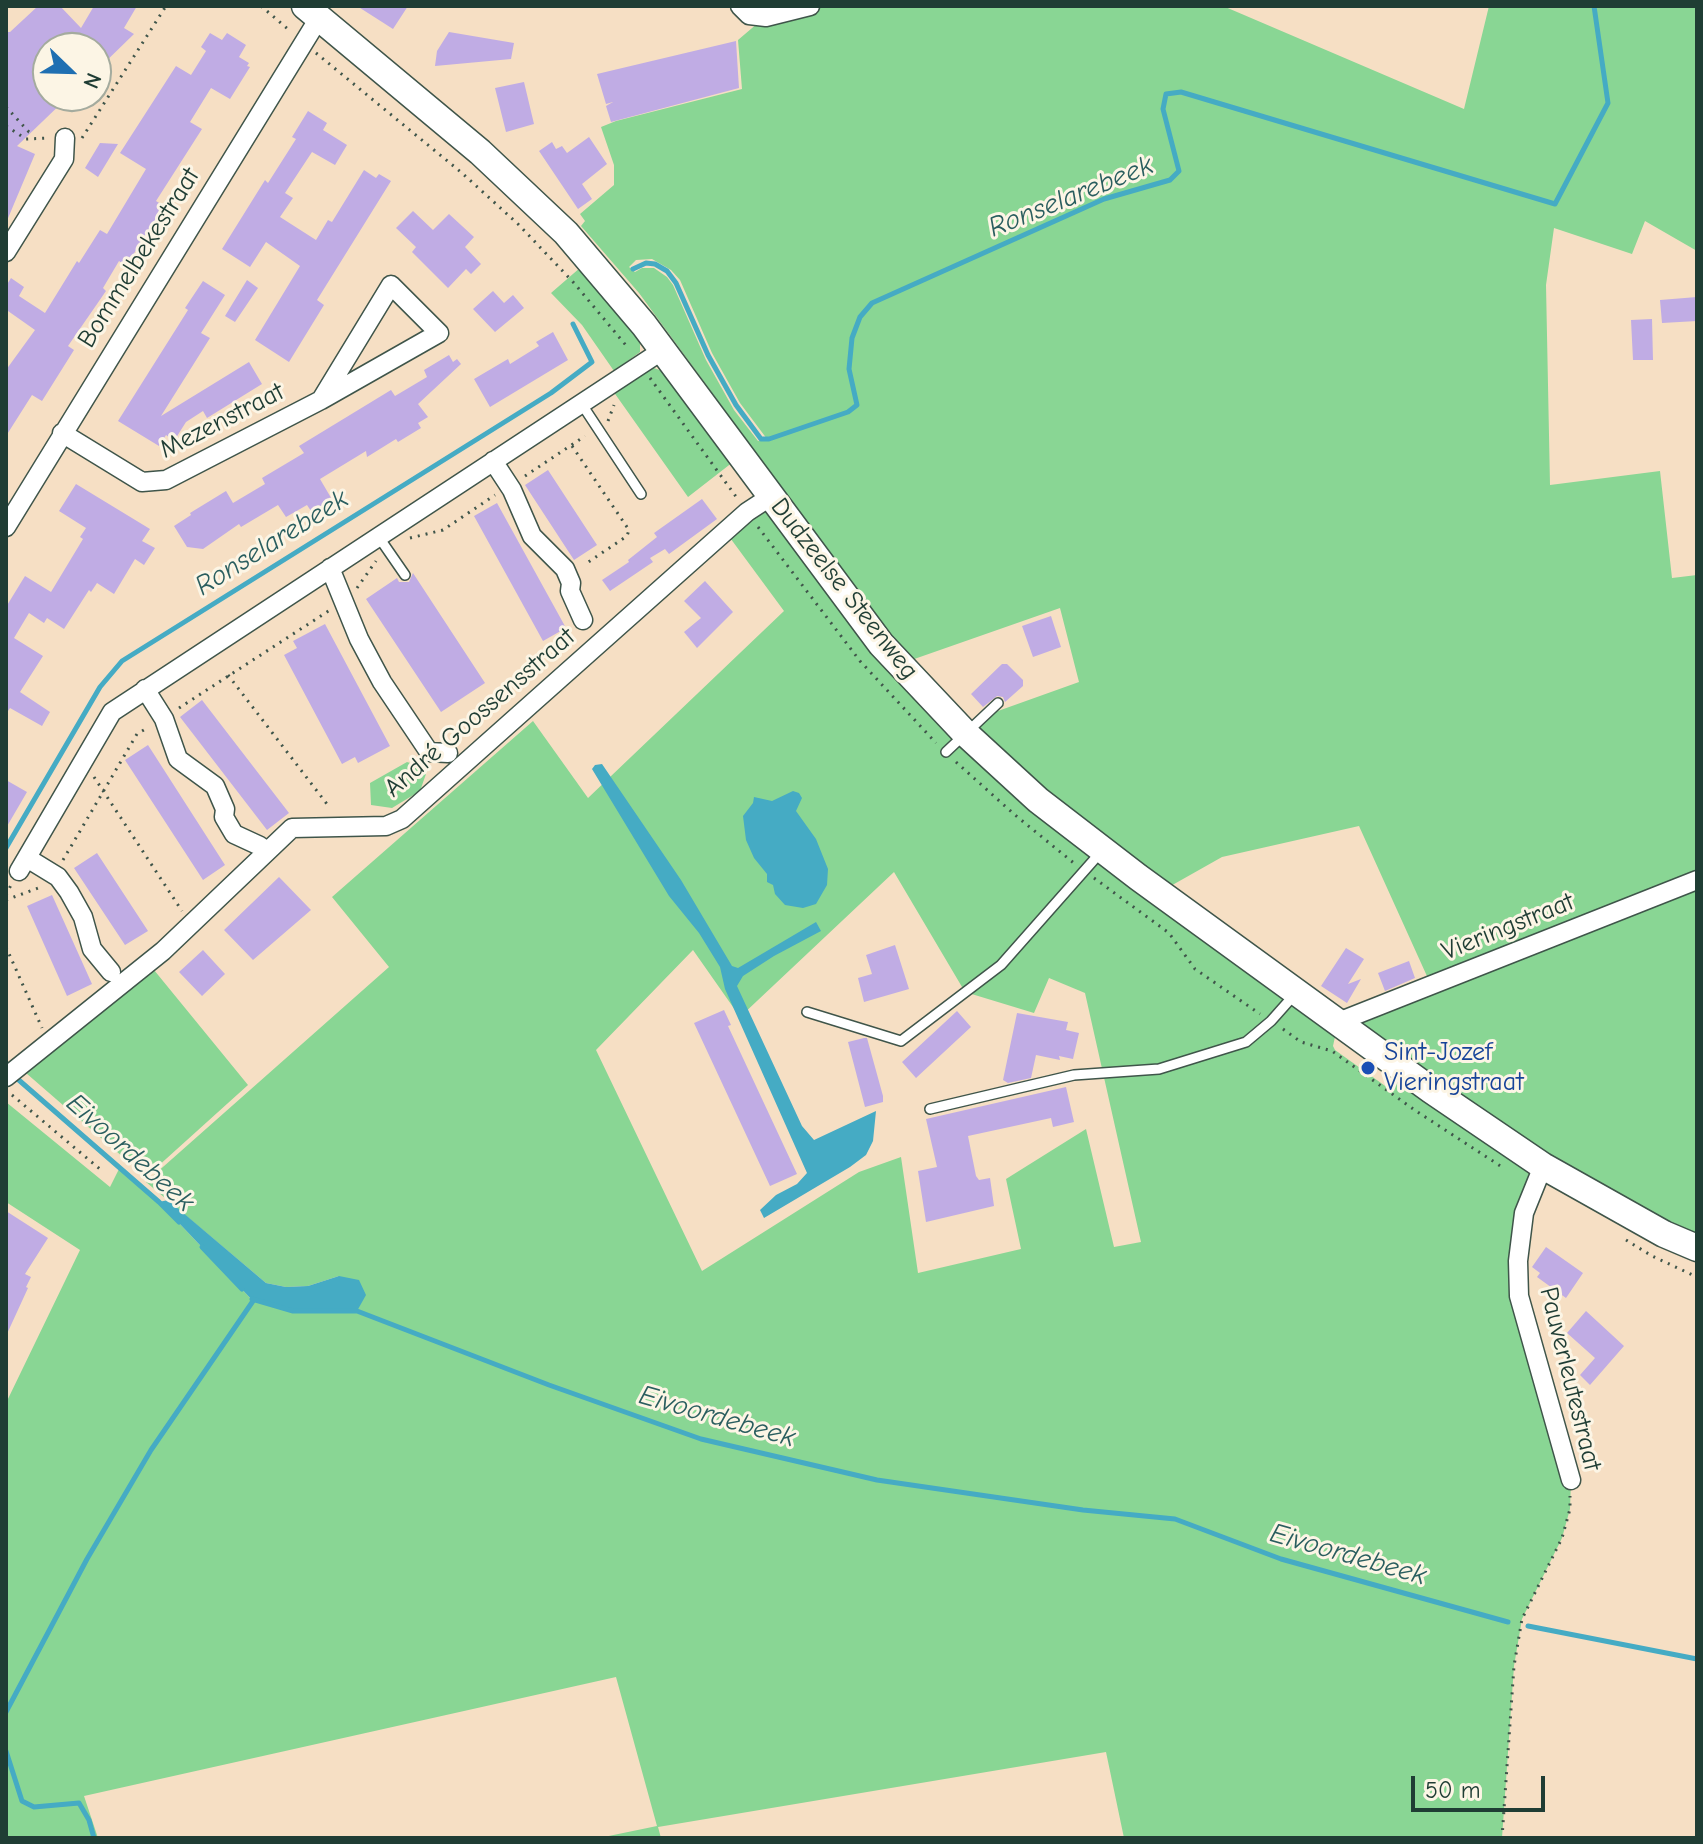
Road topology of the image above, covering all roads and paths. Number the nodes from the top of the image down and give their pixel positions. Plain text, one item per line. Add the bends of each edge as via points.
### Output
1 (166, 6) edge
2 (261, 6) edge
3 (740, 6) edge
4 (810, 6) edge
5 (312, 12) edge
6 (298, 38) dead end
7 (6, 107) edge
8 (6, 126) edge
9 (33, 133) dead end
10 (65, 138) junction
11 (6, 252) edge
12 (663, 350) junction
13 (618, 393) dead end
14 (321, 400) junction
15 (581, 403) junction
16 (597, 428) junction
17 (62, 433) junction
18 (572, 445) junction
19 (493, 461) junction
20 (509, 486) junction
21 (641, 494) dead end
22 (770, 497) junction
23 (6, 527) edge
24 (382, 542) junction
25 (330, 568) junction
26 (405, 575) dead end
27 (567, 575) junction
28 (345, 601) junction
29 (583, 620) dead end
30 (228, 675) junction
31 (145, 689) junction
32 (998, 703) dead end
33 (164, 719) junction
34 (965, 733) junction
35 (946, 752) dead end
36 (448, 753) dead end
37 (83, 760) junction
38 (103, 790) junction
39 (344, 827) junction
40 (260, 846) dead end
41 (1103, 850) junction
42 (54, 875) junction
43 (1697, 880) edge
44 (6, 900) edge
45 (191, 925) junction
46 (6, 947) edge
47 (111, 972) dead end
48 (1297, 992) junction
49 (807, 1012) dead end
50 (1338, 1022) junction
51 (49, 1044) junction
52 (11, 1073) edge
53 (6, 1090) edge
54 (930, 1109) dead end
55 (1543, 1166) junction
56 (101, 1170) dead end
57 (1697, 1248) edge
58 (1571, 1480) joint
59 (1502, 1838) edge

1 - 10 path via 81,140
2 - 6 path
3 - 4 street via 749,15 766,17
5 - 12 main road, Dudzeelse Steenweg via 533,199
5 - 17 street, Bommelbekestraat
7 - 9 path
8 - 10 path via 26,139
10 - 11 street via 64,159
12 - 15 street
12 - 22 main road, Dudzeelse Steenweg
13 - 16 path via 608,421
14 - 14 street, Mezenstraat via 334,392 439,333 391,285
14 - 17 street, Mezenstraat via 166,480 142,482
15 - 16 lane
15 - 19 street
16 - 18 path
16 - 21 lane
17 - 23 street, Bommelbekestraat
18 - 20 path
18 - 27 path via 629,530
19 - 20 street, André Goossensstraat
19 - 24 street
20 - 24 path via 443,530
20 - 27 street, André Goossensstraat via 532,536
22 - 34 main road, Dudzeelse Steenweg via 881,644
22 - 39 street, André Goossensstraat via 402,819 386,826
24 - 25 street
24 - 26 lane
24 - 28 path
25 - 28 street, André Goossensstraat
25 - 31 street
27 - 29 street, André Goossensstraat
28 - 30 path
28 - 36 street, André Goossensstraat via 382,682 429,752
30 - 33 path
30 - 39 path
31 - 33 street
31 - 37 street via 112,712
32 - 34 lane
33 - 38 path via 137,734
33 - 40 street via 178,759 215,786 234,834
34 - 35 lane
34 - 41 main road, Dudzeelse Steenweg
37 - 38 path
37 - 42 street via 23,865
38 - 42 path
38 - 45 path
39 - 45 street, André Goossensstraat via 292,828
41 - 48 main road, Dudzeelse Steenweg
41 - 49 lane via 1001,965 901,1041
42 - 44 path via 49,884
42 - 47 street via 83,917 92,949
43 - 50 street, Vieringstraat
45 - 51 street, André Goossensstraat
46 - 51 path
48 - 50 main road, Dudzeelse Steenweg
48 - 54 lane via 1246,1042 1159,1069 1074,1075
50 - 55 main road, Dudzeelse Steenweg
51 - 52 street, André Goossensstraat
53 - 56 path
55 - 57 main road, Dudzeelse Steenweg
55 - 58 street, Pauverleutestraat via 1524,1213 1519,1296
58 - 59 path, Pauverleutestraat via 1562,1538 1522,1619

